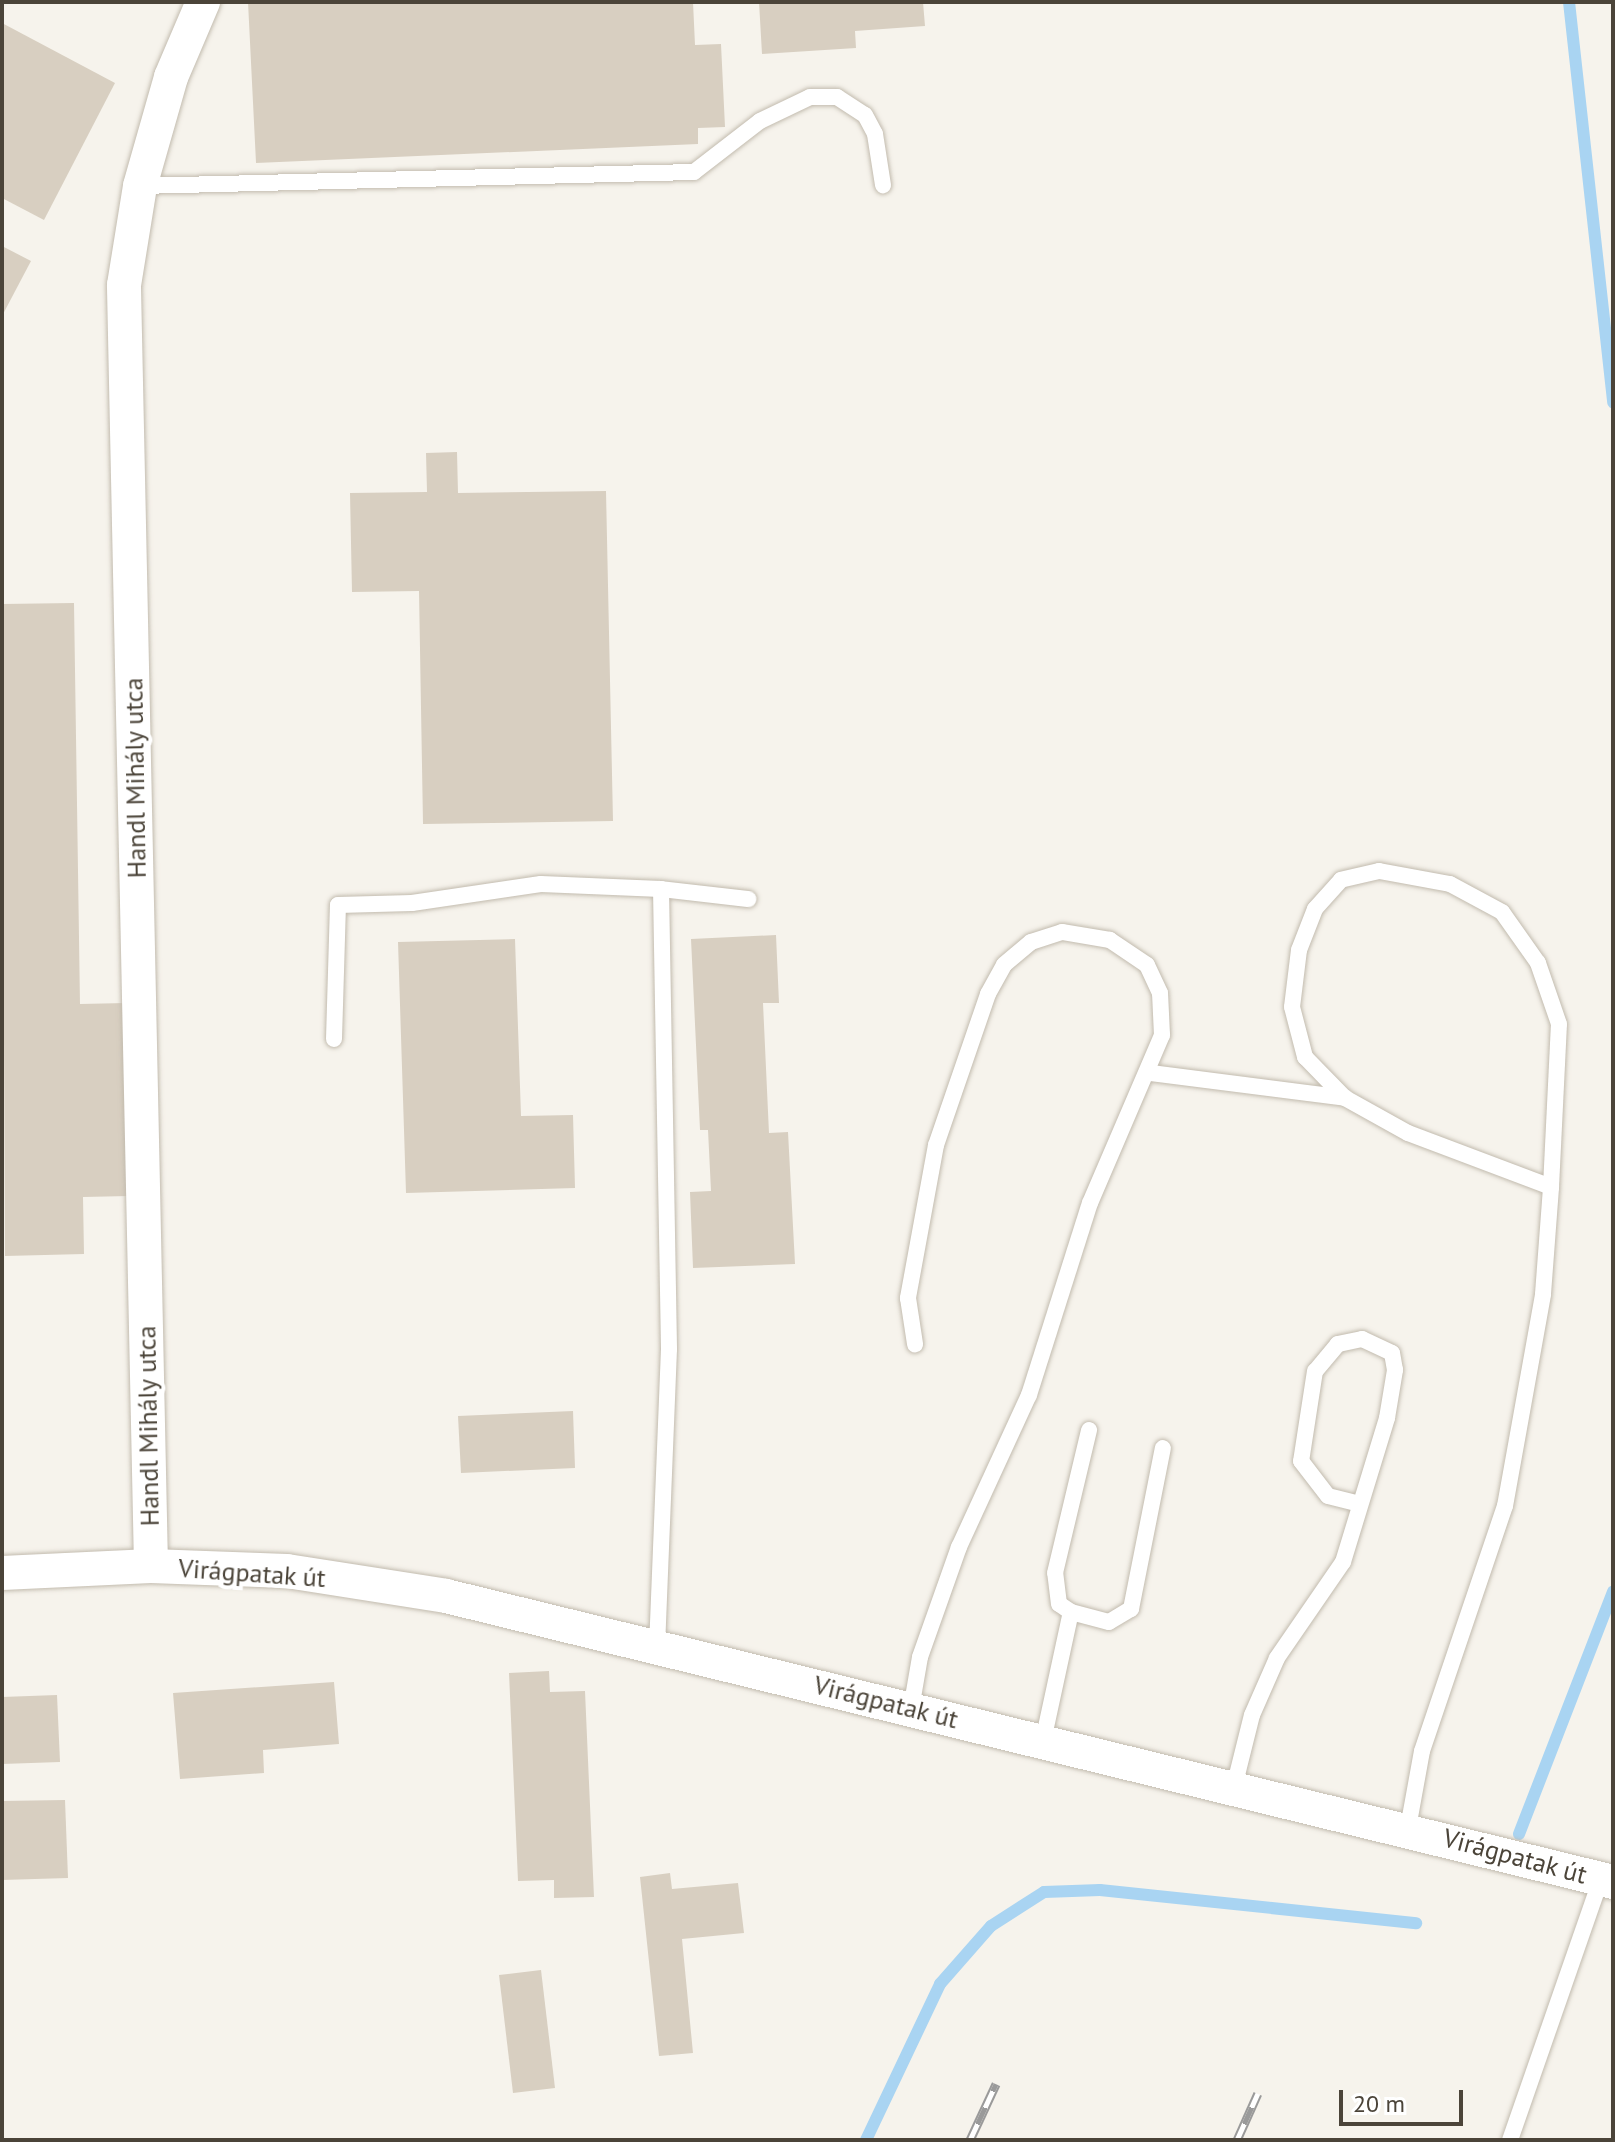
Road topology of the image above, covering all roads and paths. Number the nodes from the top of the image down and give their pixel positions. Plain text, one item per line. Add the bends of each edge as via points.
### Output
1 (203, 2) edge
2 (883, 185) dead end
3 (140, 186) junction
4 (661, 889) junction
5 (748, 899) dead end
6 (334, 1039) dead end
7 (1151, 1073) junction
8 (1345, 1098) junction
9 (1551, 1187) junction
10 (915, 1344) dead end
11 (1089, 1430) dead end
12 (1163, 1448) dead end
13 (1360, 1504) junction
14 (151, 1566) junction
15 (2, 1573) edge
16 (1071, 1612) junction
17 (657, 1644) junction
18 (911, 1709) junction
19 (1043, 1741) junction
20 (1234, 1787) junction
21 (1408, 1828) junction
22 (1607, 1880) edge
23 (1510, 2140) edge

1 - 3 street, Handl Mihály utca via 171,77
2 - 3 lane via 875,134 865,115 837,97 810,97 760,121 694,172
3 - 14 street, Handl Mihály utca via 124,285
4 - 5 lane
4 - 6 lane via 541,884 412,903 338,905
4 - 17 lane via 669,1349
7 - 8 lane
7 - 10 lane via 1162,1035 1160,993 1147,965 1092,933 1062,932 1031,942 1004,965 973,1033 936,1145 908,1298
7 - 18 lane via 1090,1203 1035,1382 959,1547 920,1657
8 - 9 lane via 1408,1133
8 - 9 lane via 1305,1057 1292,1007 1299,950 1315,909 1341,880 1379,871 1450,884 1502,912 1538,963 1559,1024
9 - 21 lane via 1543,1294 1505,1506 1422,1751
11 - 16 lane via 1055,1573 1059,1604
12 - 16 lane via 1131,1609 1109,1622
13 - 13 lane via 1395,1370 1392,1353 1362,1339 1338,1344 1315,1371 1301,1461 1328,1496
13 - 20 lane via 1343,1562 1277,1658 1252,1715
14 - 15 street, Virágpatak út
14 - 17 street, Virágpatak út via 287,1571 446,1596
16 - 19 lane
17 - 18 street, Virágpatak út
18 - 19 street, Virágpatak út
19 - 20 street, Virágpatak út
20 - 21 street, Virágpatak út
21 - 22 street, Virágpatak út
22 - 23 lane

